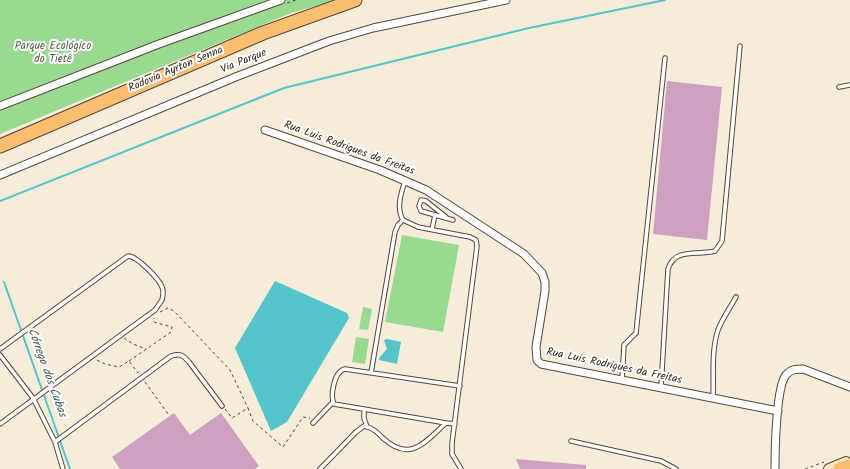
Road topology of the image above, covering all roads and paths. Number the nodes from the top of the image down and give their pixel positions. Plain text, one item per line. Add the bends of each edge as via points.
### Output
1 (281, 0) edge
2 (355, 0) edge
3 (506, 0) edge
4 (740, 46) dead end
5 (665, 58) dead end
6 (850, 85) edge
7 (839, 87) dead end
8 (0, 106) edge
9 (265, 130) dead end
10 (0, 146) edge
11 (0, 175) edge
12 (406, 181) junction
13 (435, 215) junction
14 (446, 217) junction
15 (403, 220) junction
16 (453, 220) dead end
17 (432, 229) junction
18 (736, 297) dead end
19 (120, 336) junction
20 (0, 349) edge
21 (146, 349) junction
22 (0, 355) edge
23 (129, 361) dead end
24 (371, 373) junction
25 (622, 381) junction
26 (460, 386) junction
27 (850, 387) edge
28 (661, 389) junction
29 (33, 398) junction
30 (713, 399) junction
31 (332, 402) junction
32 (222, 406) joint
33 (248, 408) junction
34 (364, 410) junction
35 (778, 411) junction
36 (314, 422) joint
37 (446, 423) junction
38 (0, 424) edge
39 (455, 424) junction
40 (367, 427) junction
41 (571, 441) dead end
42 (55, 442) junction
43 (850, 460) edge
44 (850, 466) edge
45 (63, 469) edge
46 (320, 469) edge
47 (461, 469) edge
48 (676, 469) edge
49 (775, 469) edge
50 (829, 469) edge
51 (840, 469) edge

1 - 8 street
2 - 10 highway, Rodovia Ayrton Senna via 263,33
3 - 11 street, Via Parque via 373,28 329,41
4 - 28 lane via 722,241 715,251 684,254 671,262 668,270
5 - 25 lane via 636,334 624,345
6 - 7 lane
9 - 12 street, Rua Luis Rodrigues da Freitas
12 - 15 lane via 400,201 400,216
12 - 25 street, Rua Luis Rodrigues da Freitas via 426,190 524,254 542,273 545,292 536,346 537,360 541,364
13 - 14 lane
13 - 14 lane via 421,211 421,200
13 - 17 lane
14 - 16 lane
15 - 17 lane
15 - 24 lane via 395,232
17 - 26 lane via 476,240
18 - 30 lane via 716,338
19 - 20 lane via 155,310 162,300 162,286 142,263 132,256 112,266
19 - 21 path
19 - 29 lane
21 - 23 path
21 - 33 path via 173,329 154,322 154,317 168,308 174,311 230,370
22 - 29 lane
24 - 26 lane
24 - 31 lane via 344,369 338,372
25 - 28 street, Rua Luis Rodrigues da Freitas
26 - 39 lane
27 - 35 street via 797,369 786,376 783,382
28 - 30 street, Rua Luis Rodrigues da Freitas
29 - 38 lane
29 - 42 lane
30 - 35 street, Rua Luis Rodrigues da Freitas
31 - 34 lane via 337,406
31 - 36 lane
32 - 33 path via 232,418
32 - 42 lane via 189,362 182,355 176,354
33 - 36 path via 253,420 283,447 303,417
34 - 37 lane
34 - 40 lane
35 - 49 street
37 - 39 lane
37 - 40 lane via 419,447 407,450 395,447
39 - 47 lane via 452,454
40 - 46 lane via 362,427 356,432
41 - 48 lane via 661,461
42 - 45 lane
43 - 50 main road
44 - 51 highway

